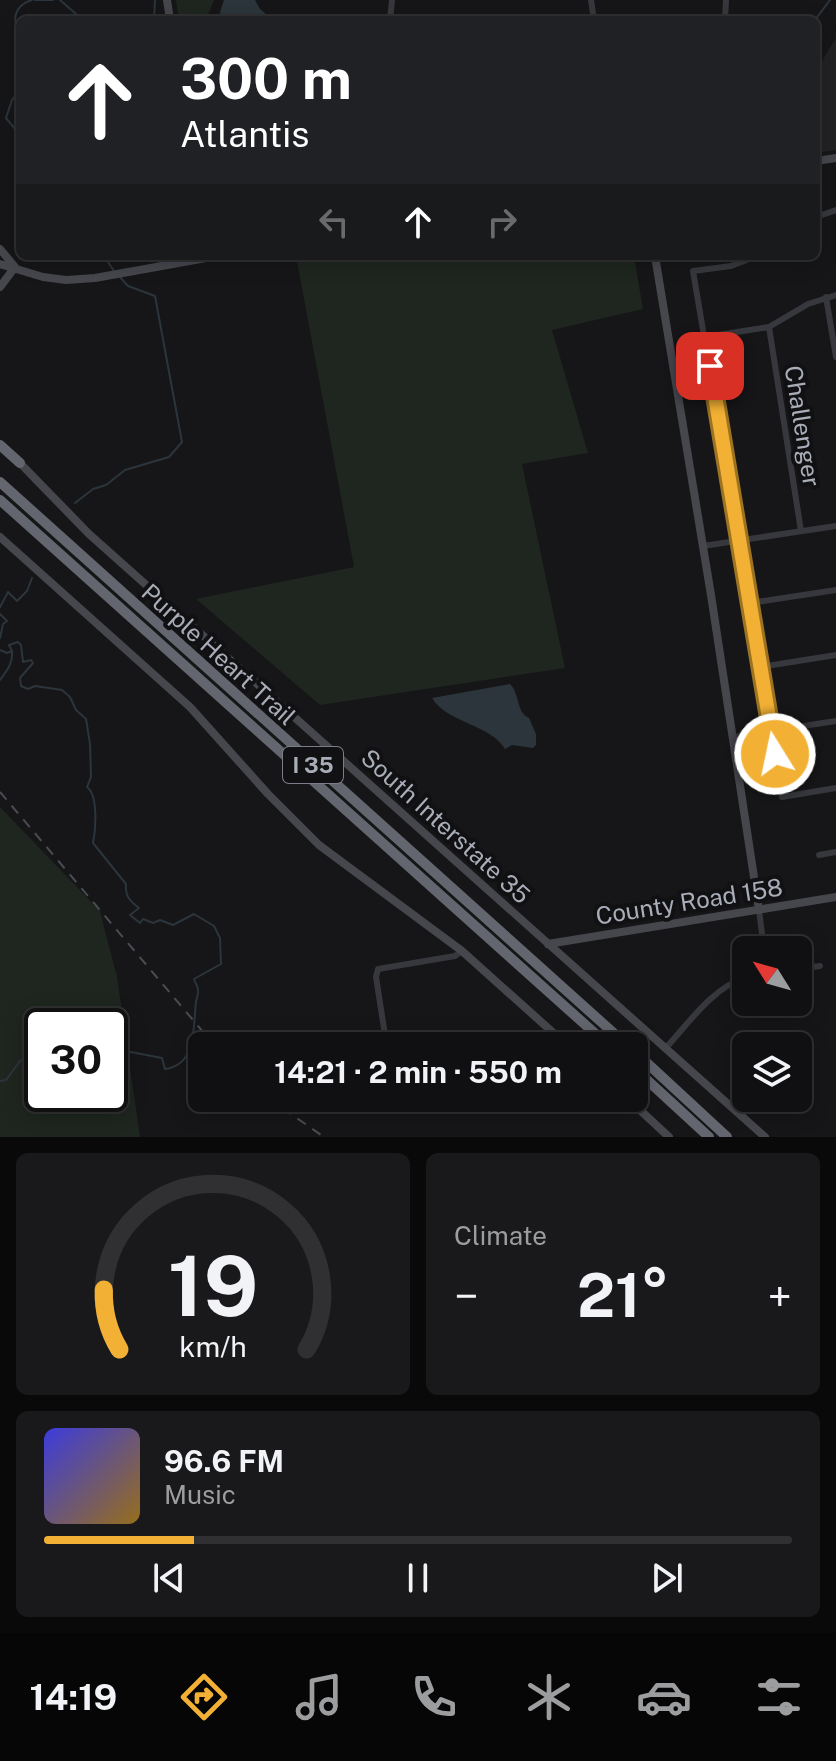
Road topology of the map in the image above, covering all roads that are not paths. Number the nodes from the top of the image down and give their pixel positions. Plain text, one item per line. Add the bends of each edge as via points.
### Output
1 (0, 249) edge
2 (190, 260) edge
3 (656, 260) edge
4 (747, 260) edge
5 (0, 264) edge
6 (15, 267) junction
7 (0, 287) edge
8 (836, 295) edge
9 (826, 297) junction
10 (769, 327) junction
11 (705, 337) junction
12 (836, 357) edge
13 (0, 444) edge
14 (20, 463) joint
15 (0, 482) edge
16 (0, 500) edge
17 (836, 526) edge
18 (801, 531) junction
19 (0, 537) edge
20 (738, 541) junction
21 (703, 546) junction
22 (836, 590) edge
23 (750, 603) junction
24 (836, 655) edge
25 (760, 667) junction
26 (836, 721) edge
27 (771, 732) junction
28 (733, 737) junction
29 (836, 788) edge
30 (836, 852) edge
31 (819, 855) dead end
32 (836, 897) edge
33 (759, 910) junction
34 (762, 936) edge
35 (548, 944) junction
36 (462, 951) junction
37 (820, 966) dead end
38 (812, 967) edge
39 (732, 982) edge
40 (385, 1032) edge
41 (552, 1032) edge
42 (593, 1032) edge
43 (612, 1032) edge
44 (665, 1049) junction
45 (648, 1064) edge
46 (648, 1081) edge
47 (642, 1112) edge
48 (669, 1137) edge
49 (709, 1137) edge
50 (727, 1137) edge
51 (765, 1137) edge

1 - 6 main road
2 - 6 main road via 66,280
3 - 21 main road
4 - 11 street via 693,271
5 - 6 main road
6 - 7 main road
8 - 9 street
9 - 10 street
9 - 12 street
10 - 11 street
10 - 18 street, Challenger
11 - 20 street
13 - 14 highway
14 - 35 main road, South Interstate 35 via 89,534
15 - 43 highway, Purple Heart Trail / I 35
16 - 42 highway, Purple Heart Trail / I 35
17 - 18 street
18 - 20 street
19 - 36 main road via 190,707 319,845
20 - 21 street
20 - 23 street
21 - 28 main road
22 - 23 street
23 - 25 street
24 - 25 street
25 - 27 street
26 - 27 street
27 - 28 street
27 - 29 street via 782,797
28 - 33 main road
30 - 31 street
32 - 33 main road, County Road 158
33 - 34 street
33 - 35 main road, County Road 158
35 - 44 main road, South Interstate 35
36 - 40 street via 378,969
36 - 41 main road
37 - 38 street
39 - 44 street
44 - 51 main road, South Interstate 35
45 - 50 highway
46 - 49 highway
47 - 48 main road

